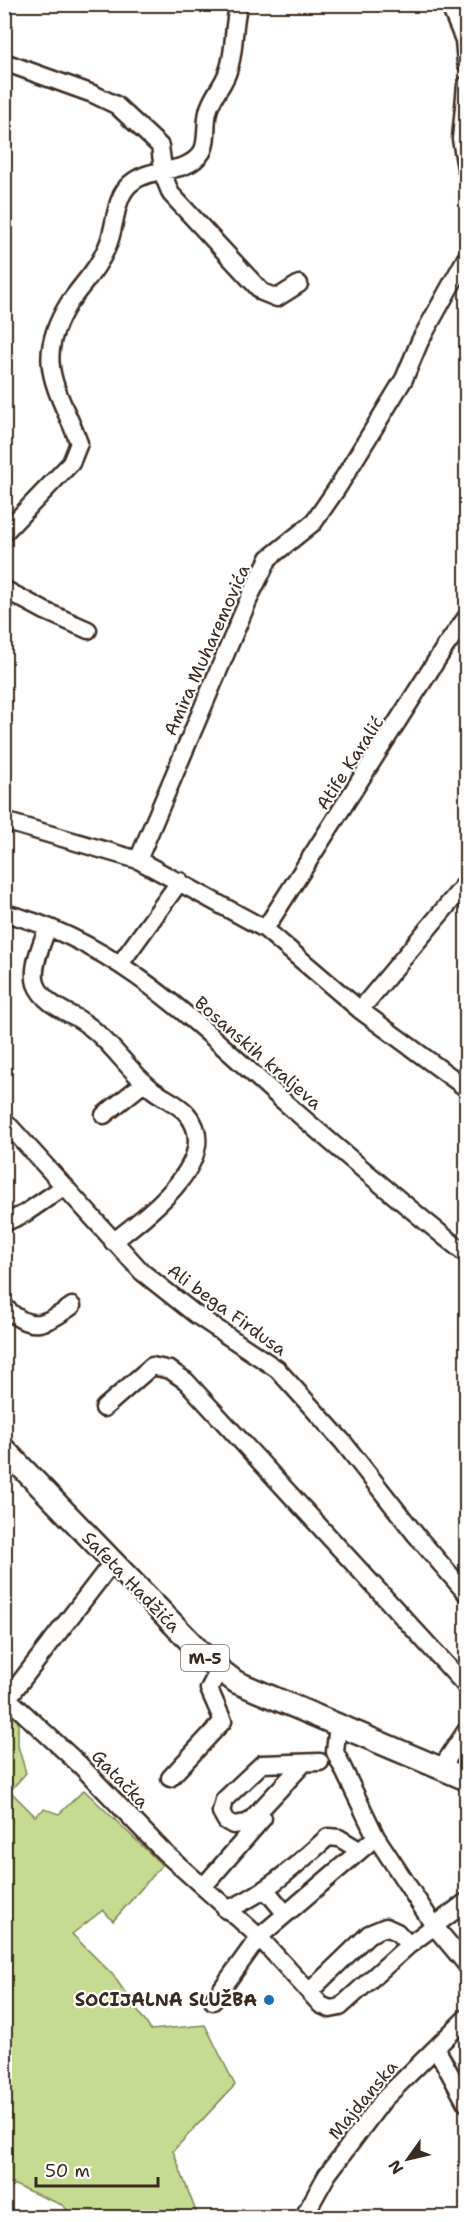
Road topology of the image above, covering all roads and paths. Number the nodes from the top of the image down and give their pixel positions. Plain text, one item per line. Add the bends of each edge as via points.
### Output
1 (239, 4) edge
2 (448, 4) edge
3 (4, 62) edge
4 (466, 63) edge
5 (466, 85) edge
6 (466, 168) edge
7 (163, 169) junction
8 (466, 258) edge
9 (298, 284) dead end
10 (4, 533) edge
11 (4, 589) edge
12 (466, 618) edge
13 (88, 630) dead end
14 (4, 821) edge
15 (138, 860) junction
16 (180, 881) junction
17 (466, 883) edge
18 (4, 913) edge
19 (48, 927) junction
20 (265, 929) junction
21 (120, 963) junction
22 (360, 1010) junction
23 (144, 1083) junction
24 (466, 1088) edge
25 (104, 1114) dead end
26 (4, 1120) edge
27 (64, 1186) junction
28 (4, 1223) edge
29 (113, 1242) junction
30 (466, 1254) edge
31 (4, 1306) edge
32 (72, 1306) dead end
33 (104, 1408) dead end
34 (4, 1449) edge
35 (112, 1563) junction
36 (466, 1593) edge
37 (219, 1670) junction
38 (466, 1686) edge
39 (6, 1696) edge
40 (338, 1724) junction
41 (466, 1731) edge
42 (335, 1752) junction
43 (312, 1763) junction
44 (442, 1767) junction
45 (170, 1778) dead end
46 (466, 1779) edge
47 (376, 1837) junction
48 (359, 1850) junction
49 (202, 1887) junction
50 (266, 1890) junction
51 (466, 1902) edge
52 (226, 1910) junction
53 (285, 1913) junction
54 (435, 1927) junction
55 (259, 1937) junction
56 (409, 1945) junction
57 (466, 1964) edge
58 (309, 1992) junction
59 (213, 2001) dead end
60 (466, 2018) edge
61 (436, 2048) junction
62 (466, 2100) edge
63 (303, 2217) edge

1 - 7 street via 228,72 208,110 204,149 183,169
2 - 4 street via 464,40
3 - 7 street via 116,105 160,146
5 - 6 street via 460,139
7 - 9 street via 166,184 178,203 262,292 277,298
7 - 10 street via 142,177 124,192 109,245 57,327 50,354 51,377 79,443 77,454
8 - 15 street, Amira Muharemovića via 420,341 404,379 338,487 314,522 268,558
11 - 13 street
12 - 20 street, Atife Karalić
14 - 15 street
15 - 16 street
16 - 20 street
16 - 21 street
17 - 22 street
18 - 19 street, Bosanskih kraljeva
19 - 21 street, Bosanskih kraljeva via 93,946
19 - 23 street via 36,970 39,990 59,1010 78,1019 113,1048
20 - 22 street
21 - 30 street, Bosanskih kraljeva
22 - 24 street
23 - 25 street
23 - 29 street via 187,1113 197,1132 195,1153 186,1172 160,1204
26 - 27 street, Ali bega Firdusa
27 - 28 street
27 - 29 street, Ali bega Firdusa
29 - 36 street, Ali bega Firdusa via 142,1272 195,1314 277,1369 343,1442
31 - 32 street via 34,1325 48,1323
33 - 38 street via 152,1366 171,1370 186,1381
34 - 35 main road, Safeta Hadžića / M-5
35 - 37 main road, Safeta Hadžića / M-5
35 - 39 street, Gatačka
37 - 40 main road, Safeta Hadžića / M-5 via 236,1682
37 - 45 street via 209,1689 224,1721
39 - 49 street, Gatačka
40 - 42 street
40 - 44 main road, Safeta Hadžića / M-5
41 - 44 street
42 - 43 street
42 - 47 street
43 - 43 street via 262,1764 224,1800 221,1812 226,1821 233,1825 248,1822
43 - 49 street
44 - 46 main road, Safeta Hadžića / M-5
47 - 48 street
47 - 54 street
48 - 50 street via 328,1837
48 - 53 street
49 - 52 street, Gatačka
50 - 52 street
50 - 53 street
51 - 54 street
52 - 55 street, Gatačka
53 - 55 street
54 - 56 street
54 - 57 street
55 - 58 street
55 - 59 street
56 - 58 street via 340,2007 330,2009 321,2005
56 - 58 street via 386,1927 369,1934
60 - 61 street, Majdanska
61 - 62 street
61 - 63 street, Majdanska via 377,2107 327,2175

